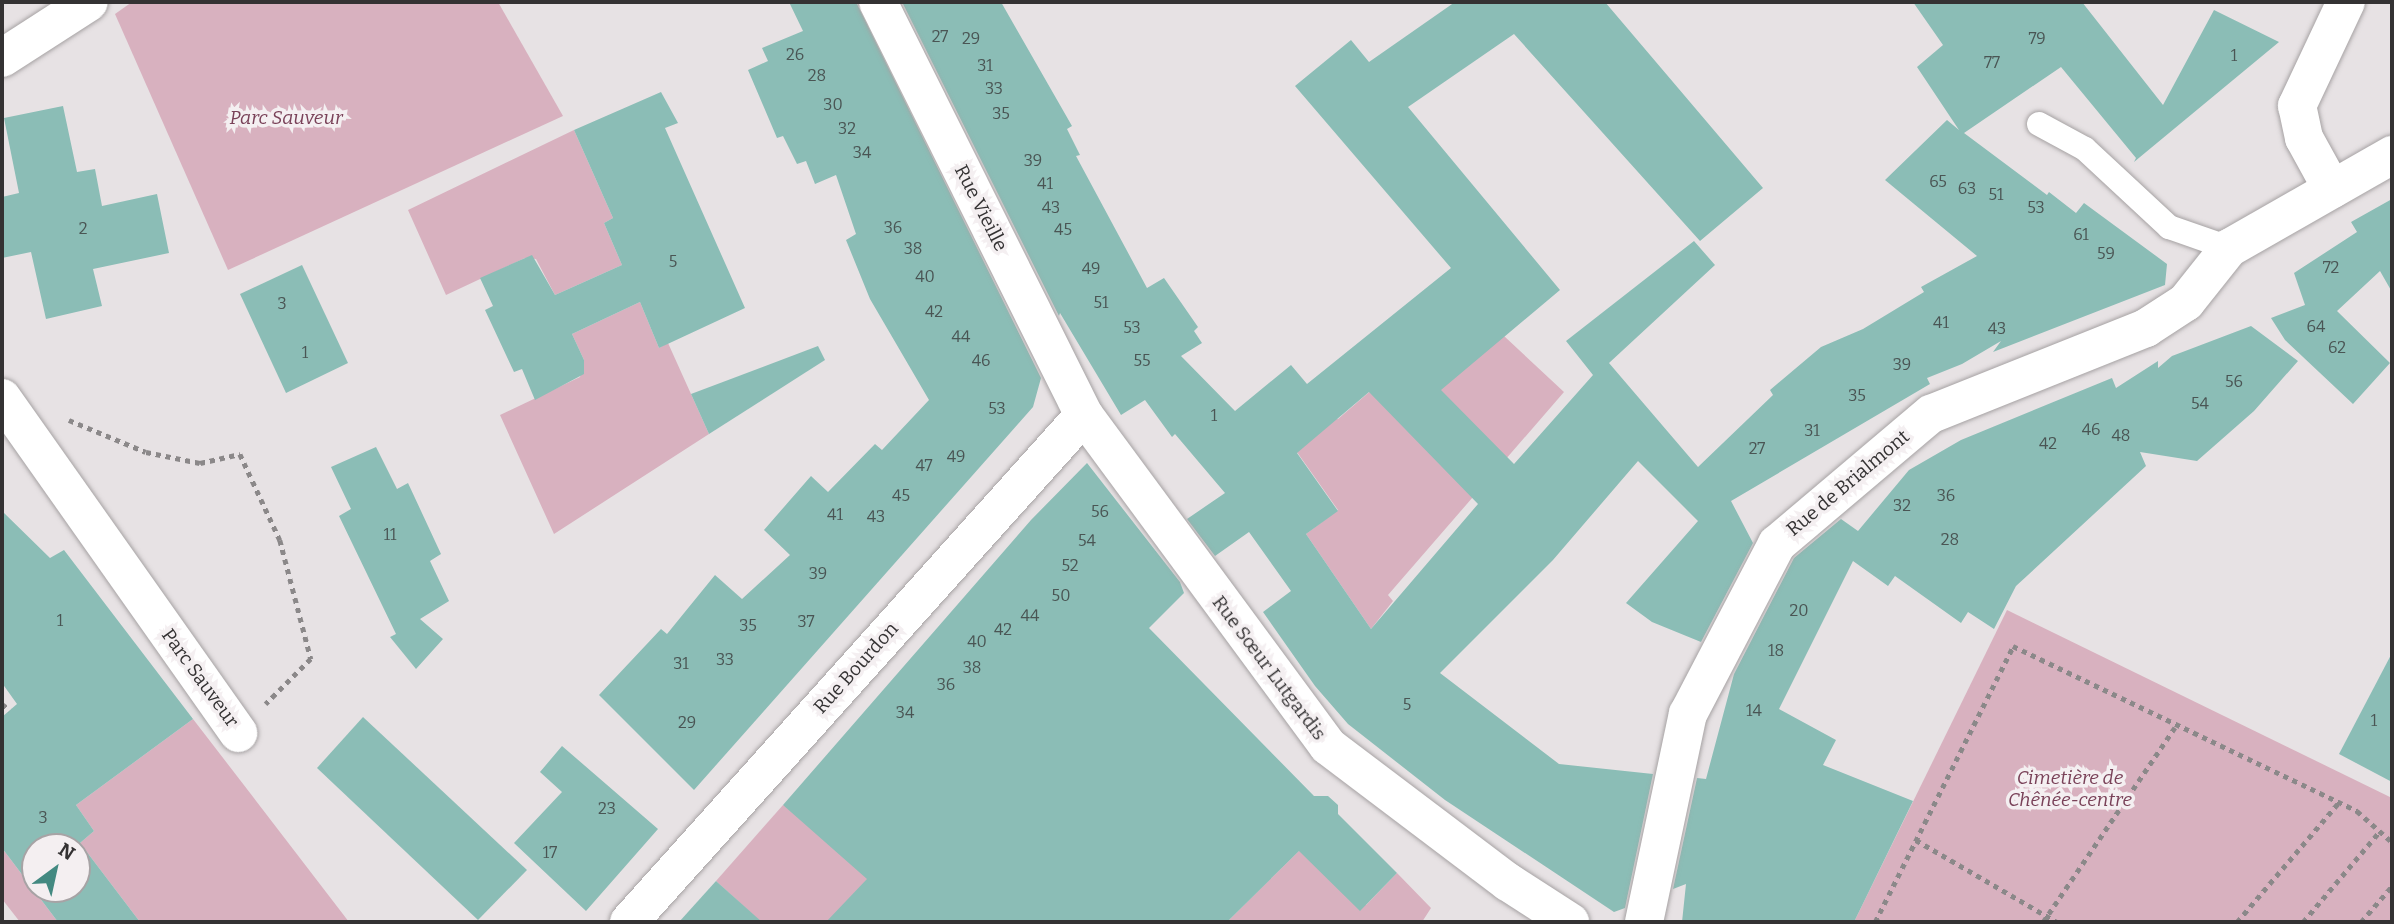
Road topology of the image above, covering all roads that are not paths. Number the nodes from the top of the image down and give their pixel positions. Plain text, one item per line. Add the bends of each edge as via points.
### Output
1 (89, 2) edge
2 (878, 2) edge
3 (2346, 2) edge
4 (2, 58) edge
5 (2039, 124) dead end
6 (2392, 155) edge
7 (2332, 189) junction
8 (2229, 248) junction
9 (2, 398) edge
10 (1084, 415) junction
11 (238, 733) road end
12 (629, 922) edge
13 (1570, 922) edge
14 (1644, 922) edge

1 - 4 street
2 - 10 street, Rue Vieille
3 - 7 street via 2297,106 2304,138
5 - 8 lane via 2085,149 2169,227
6 - 7 street
7 - 8 street
8 - 14 street, Rue de Brialmont via 2186,302 2146,328 1931,414 1777,544 1688,714
9 - 11 street, Parc Sauveur
10 - 12 street, Rue Bourdon
10 - 13 street, Rue Sœur Lutgardis via 1328,747 1508,882

